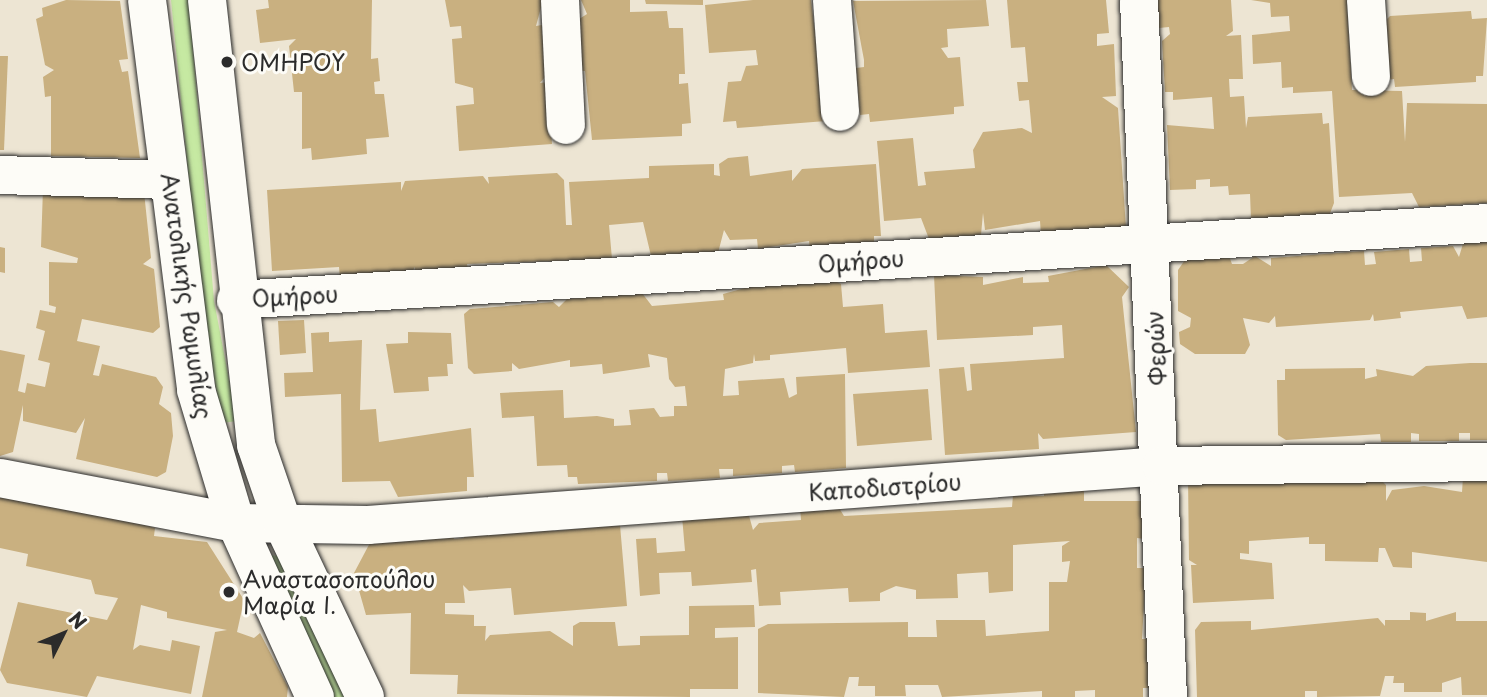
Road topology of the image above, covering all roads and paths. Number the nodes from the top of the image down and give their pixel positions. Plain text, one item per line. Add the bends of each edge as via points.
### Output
1 (147, 0) edge
2 (207, 0) edge
3 (560, 0) edge
4 (832, 0) edge
5 (1139, 0) edge
6 (1366, 0) edge
7 (1371, 77) dead end
8 (840, 112) dead end
9 (566, 125) dead end
10 (0, 175) edge
11 (169, 180) junction
12 (1487, 223) edge
13 (1151, 244) junction
14 (236, 300) junction
15 (1487, 462) edge
16 (1162, 466) junction
17 (0, 478) edge
18 (236, 523) junction
19 (284, 524) junction
20 (315, 697) edge
21 (365, 697) edge
22 (1168, 697) edge

1 - 11 street, Ανατολικής Ρωμυλίας
2 - 14 street, Ανατολικής Ρωμυλίας
3 - 9 street
4 - 8 street
5 - 13 street, Φερών
6 - 7 street
10 - 11 street
11 - 18 street, Ανατολικής Ρωμυλίας via 196,390
12 - 13 street, Ομήρου
13 - 14 street, Ομήρου
13 - 16 street, Φερών
14 - 19 street, Ανατολικής Ρωμυλίας via 256,445
15 - 16 street, Καποδιστρίου
16 - 19 street, Καποδιστρίου via 368,525
16 - 22 street, Φερών
17 - 18 street, Καποδιστρίου
18 - 19 street, Καποδιστρίου
18 - 20 street, Ανατολικής Ρωμυλίας
19 - 21 street, Ανατολικής Ρωμυλίας

